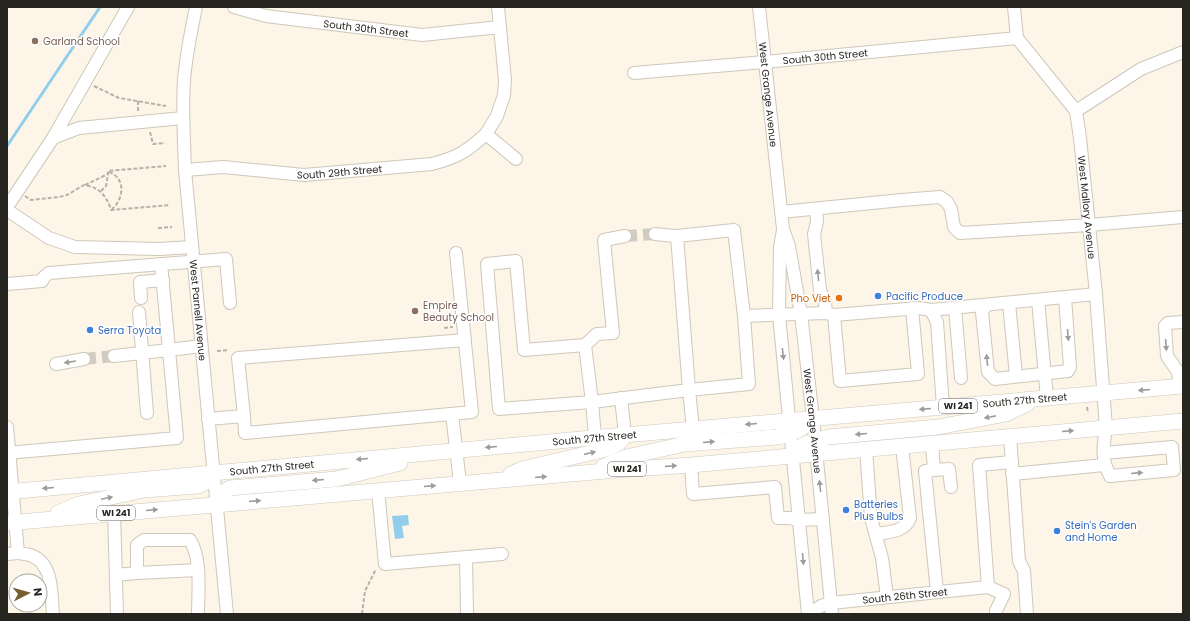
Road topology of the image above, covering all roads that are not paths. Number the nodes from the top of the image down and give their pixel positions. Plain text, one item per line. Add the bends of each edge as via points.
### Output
1 (128, 7) edge
2 (196, 7) edge
3 (234, 7) edge
4 (498, 7) edge
5 (759, 7) edge
6 (1014, 7) edge
7 (500, 28) junction
8 (1017, 38) junction
9 (1183, 52) edge
10 (764, 62) junction
11 (634, 73) dead end
12 (1076, 111) junction
13 (183, 118) junction
14 (486, 134) junction
15 (53, 138) junction
16 (516, 160) dead end
17 (185, 170) junction
18 (7, 207) edge
19 (816, 209) junction
20 (7, 210) edge
21 (781, 212) junction
22 (1183, 217) edge
23 (1089, 225) junction
24 (783, 229) junction
25 (655, 234) tunnel mouth
26 (625, 236) tunnel mouth
27 (677, 236) junction
28 (192, 247) junction
29 (456, 253) dead end
30 (194, 262) junction
31 (161, 264) junction
32 (162, 280) junction
33 (7, 284) edge
34 (1096, 294) junction
35 (1065, 297) junction
36 (141, 298) dead end
37 (1038, 300) junction
38 (230, 303) dead end
39 (1009, 303) junction
40 (986, 305) junction
41 (912, 308) junction
42 (955, 308) junction
43 (931, 310) junction
44 (139, 312) dead end
45 (801, 314) junction
46 (830, 314) junction
47 (779, 315) junction
48 (744, 316) junction
49 (1183, 322) edge
50 (465, 340) junction
51 (585, 345) junction
52 (201, 346) junction
53 (169, 350) junction
54 (141, 353) junction
55 (114, 356) tunnel mouth
56 (84, 359) tunnel mouth
57 (56, 364) dead end
58 (1044, 374) junction
59 (1016, 376) junction
60 (962, 378) dead end
61 (1181, 386) edge
62 (690, 390) junction
63 (1103, 393) junction
64 (621, 398) junction
65 (1043, 399) junction
66 (592, 402) junction
67 (943, 407) junction
68 (147, 413) dead end
69 (452, 414) junction
70 (244, 416) junction
71 (208, 419) junction
72 (813, 419) junction
73 (1183, 421) edge
74 (7, 427) edge
75 (791, 427) junction
76 (1106, 428) junction
77 (693, 430) junction
78 (625, 435) junction
79 (1010, 436) junction
80 (595, 437) junction
81 (932, 443) junction
82 (816, 446) junction
83 (902, 446) junction
84 (866, 449) junction
85 (456, 450) junction
86 (437, 452) junction
87 (8, 453) edge
88 (1104, 453) junction
89 (793, 455) junction
90 (691, 465) junction
91 (1104, 465) junction
92 (1012, 468) junction
93 (934, 470) junction
94 (591, 472) junction
95 (213, 473) junction
96 (499, 480) junction
97 (460, 484) junction
98 (951, 487) dead end
99 (378, 490) junction
100 (10, 491) edge
101 (216, 504) junction
102 (114, 513) junction
103 (44, 519) junction
104 (823, 519) junction
105 (799, 520) junction
106 (11, 523) edge
107 (876, 534) junction
108 (12, 554) edge
109 (502, 554) dead end
110 (466, 557) junction
111 (198, 570) junction
112 (137, 573) junction
113 (116, 575) junction
114 (988, 587) junction
115 (937, 592) junction
116 (887, 597) junction
117 (831, 608) edge
118 (53, 614) edge
119 (117, 614) edge
120 (198, 614) edge
121 (227, 614) edge
122 (467, 614) edge
123 (808, 614) edge
124 (996, 614) edge
125 (1027, 614) edge

1 - 15 street
2 - 13 street, West Parnell Avenue via 184,81
3 - 7 street, South 30th Street via 266,16 422,35
4 - 7 street, South 29th Street
5 - 10 street, West Grange Avenue
6 - 8 street
7 - 14 street, South 29th Street via 504,95 497,116
8 - 10 street, South 30th Street
8 - 12 street
9 - 12 street via 1141,69
10 - 11 street, South 30th Street
10 - 21 street, West Grange Avenue
12 - 23 street, West Mallory Avenue
13 - 15 street via 78,128
13 - 17 street, West Parnell Avenue
14 - 16 street
14 - 17 street, South 29th Street via 451,159 432,164 304,175 223,167
15 - 18 street
17 - 28 street, West Parnell Avenue
19 - 21 street
19 - 23 street via 940,197 951,209 954,227 960,233
46 -> 19 street via 820,290 814,234 817,222
20 - 28 street via 49,238 75,247
21 - 24 street, West Grange Avenue
22 - 23 street
23 - 34 street, West Mallory Avenue
24 - 45 street, West Grange Avenue via 789,246
24 - 47 street, West Grange Avenue via 780,247
25 - 27 street
26 - 51 street via 604,240 613,333 597,334
27 - 48 street via 734,230
27 - 62 street
28 - 30 street, West Parnell Avenue
29 - 50 street
30 - 31 street
30 - 38 street via 226,259
30 - 52 street, West Parnell Avenue
31 - 32 street
31 - 33 street via 49,274 42,280
32 - 36 street via 140,282
32 - 53 street
34 - 35 street
34 - 63 street, West Mallory Avenue
35 - 37 street
35 -> 58 street via 1070,367 1068,371
37 - 39 street
37 - 58 street
39 - 40 street
39 - 59 street
40 - 42 street
59 -> 40 street via 995,379 988,372 982,312
41 - 43 street
41 - 46 street
41 - 46 street via 918,374 840,382
42 - 43 street
42 - 60 street
43 - 67 street via 937,322
44 - 54 street
45 - 46 street
45 - 47 street
45 - 72 street, West Grange Avenue
47 - 48 street
47 -> 75 street, West Grange Avenue
48 - 62 street via 749,384
49 -> 61 street via 1168,323 1165,326 1167,356 1178,372
50 - 69 street via 472,412
50 - 70 street via 238,358
51 - 66 street
51 - 66 street via 524,350 516,261 486,264 500,409
52 - 53 street
52 - 71 street, West Parnell Avenue
53 - 54 street
53 - 87 street via 177,438
54 - 55 street
54 - 68 street
56 -> 57 street
58 - 59 street
58 - 65 street
61 -> 63 main road, South 27th Street / WI 241
62 - 64 street
62 - 77 street
63 - 65 main road, South 27th Street / WI 241
63 - 76 street, West Mallory Avenue
64 - 66 street
64 - 78 street
65 - 67 main road, South 27th Street / WI 241
65 -> 82 main road via 1006,414 946,425 828,437
66 - 80 street
67 -> 72 main road, South 27th Street / WI 241
69 - 70 street via 245,433
69 - 85 street
70 - 71 street
71 - 95 street, West Parnell Avenue
72 - 75 main road via 802,428
72 - 82 street, West Grange Avenue
73 - 76 main road, WI 241
74 - 87 street
75 -> 77 main road, South 27th Street
75 - 89 street, West Grange Avenue
94 -> 75 main road via 626,457 685,444 777,437
79 -> 76 main road, WI 241
76 - 88 street, West Mallory Avenue
77 - 78 main road, South 27th Street
78 - 80 main road, South 27th Street
96 -> 78 main road via 522,469 607,449 618,444
79 - 81 main road, WI 241
79 - 92 street
80 -> 85 main road, South 27th Street
81 - 83 main road, WI 241
81 - 93 street
82 - 84 main road, WI 241
82 - 89 main road, WI 241
104 -> 82 street, West Grange Avenue
83 - 84 main road, WI 241
83 - 107 street via 910,518 908,523 898,530
84 - 107 street via 871,518
85 - 86 main road, South 27th Street
85 - 97 street
86 -> 95 main road, South 27th Street
86 -> 101 main road via 336,479 230,488 221,494
87 - 100 street
88 - 91 street, West Mallory Avenue
91 -> 88 street via 1110,476 1174,470 1172,447
89 - 90 main road, WI 241
89 - 105 street, West Grange Avenue
94 -> 90 main road, WI 241
90 - 105 street via 693,494 775,487 778,518
91 - 92 street
92 - 114 street via 979,465
92 - 125 street via 1019,561 1024,571
93 - 98 street via 949,469
93 - 115 street via 925,471
96 -> 94 main road, WI 241
95 -> 100 main road, South 27th Street
95 - 101 street, West Parnell Avenue
103 -> 95 main road via 79,504 144,490 198,486 206,482
96 - 97 main road, WI 241
99 -> 97 main road, WI 241
101 -> 99 main road, WI 241
99 - 110 street via 385,564
100 - 106 street
102 -> 101 main road, WI 241
101 - 121 street, West Parnell Avenue
102 - 103 main road, WI 241
102 - 113 street
103 - 106 main road, WI 241
104 - 105 street
104 - 117 street, West Grange Avenue
105 -> 123 street, West Grange Avenue
106 - 108 street
107 - 116 street
108 - 118 street via 32,556 42,562 50,581
109 - 110 street
110 - 122 street
111 - 112 street
111 - 112 street via 195,547 190,540 144,540 137,545
111 - 120 street
112 - 113 street
113 - 119 street
114 - 115 street, South 26th Street
114 - 124 street, South 26th Street via 1004,594
115 - 116 street, South 26th Street
116 - 117 street, South 26th Street
117 - 123 street, South 26th Street via 821,606

